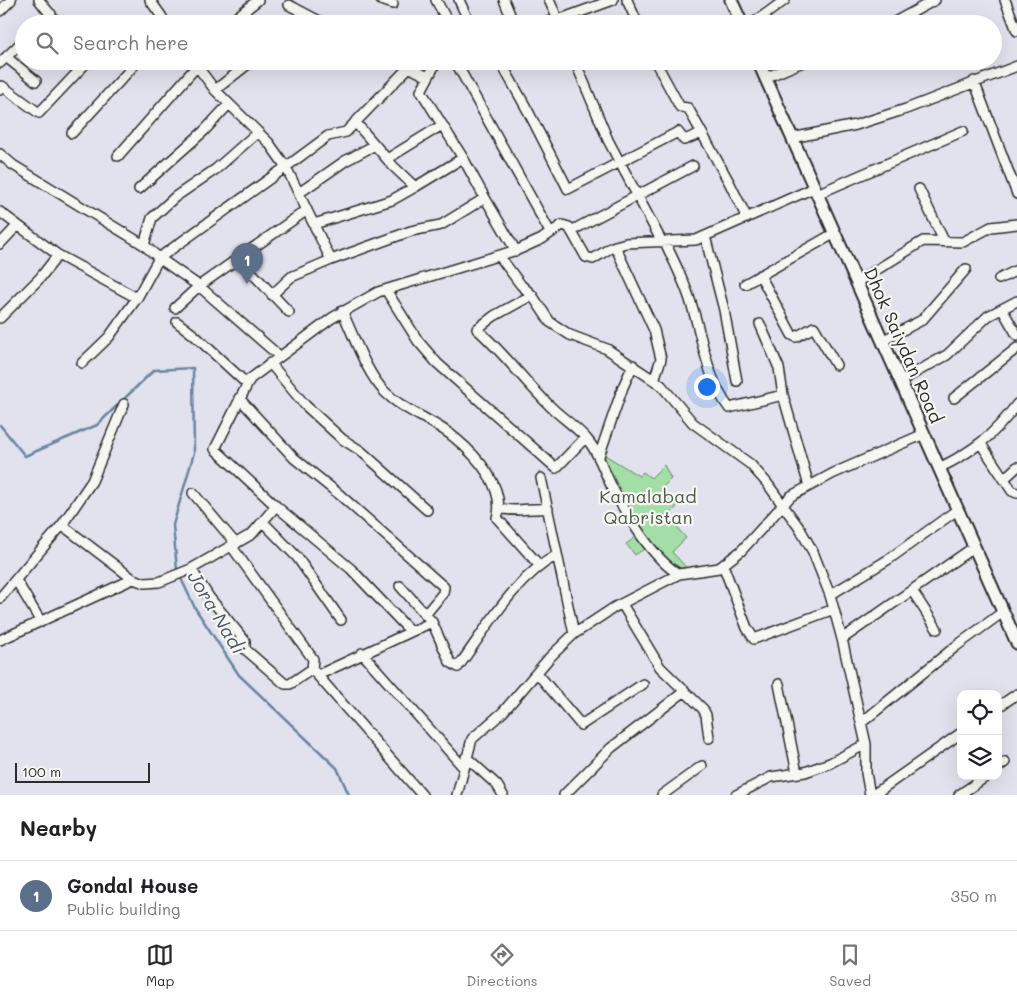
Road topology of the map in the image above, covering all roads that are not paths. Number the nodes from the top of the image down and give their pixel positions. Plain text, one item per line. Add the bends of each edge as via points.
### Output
1 (12, 0) edge
2 (39, 0) edge
3 (150, 0) edge
4 (258, 0) edge
5 (381, 0) edge
6 (436, 0) edge
7 (459, 0) edge
8 (504, 0) edge
9 (549, 0) edge
10 (613, 0) edge
11 (627, 0) edge
12 (731, 0) edge
13 (786, 0) edge
14 (935, 0) edge
15 (1005, 0) edge
16 (393, 4) dead end
17 (289, 5) dead end
18 (0, 11) edge
19 (50, 14) edge
20 (161, 15) edge
21 (239, 15) edge
22 (308, 15) edge
23 (444, 15) edge
24 (466, 15) edge
25 (510, 15) edge
26 (556, 15) edge
27 (576, 15) edge
28 (634, 15) edge
29 (738, 15) edge
30 (765, 15) edge
31 (908, 15) edge
32 (1017, 31) edge
33 (15, 49) edge
34 (3, 60) edge
35 (1017, 66) edge
36 (15, 68) edge
37 (19, 70) edge
38 (79, 70) edge
39 (130, 70) edge
40 (189, 70) edge
41 (199, 70) edge
42 (240, 70) edge
43 (406, 70) edge
44 (415, 70) edge
45 (432, 70) edge
46 (460, 70) edge
47 (505, 70) edge
48 (579, 70) edge
49 (660, 70) edge
50 (762, 70) edge
51 (784, 70) edge
52 (428, 77) junction
53 (766, 78) junction
54 (36, 81) dead end
55 (974, 81) junction
56 (0, 90) edge
57 (214, 90) junction
58 (229, 104) junction
59 (355, 122) junction
60 (442, 125) junction
61 (963, 131) dead end
62 (258, 132) junction
63 (72, 133) dead end
64 (702, 133) junction
65 (792, 138) junction
66 (375, 145) junction
67 (0, 154) edge
68 (118, 156) dead end
69 (462, 158) junction
70 (387, 159) junction
71 (620, 163) junction
72 (286, 166) junction
73 (693, 166) dead end
74 (415, 187) junction
75 (139, 189) dead end
76 (918, 189) dead end
77 (816, 191) junction
78 (299, 193) junction
79 (1017, 194) edge
80 (638, 196) junction
81 (485, 198) junction
82 (307, 210) junction
83 (0, 212) edge
84 (747, 218) junction
85 (314, 224) junction
86 (1017, 224) edge
87 (17, 226) junction
88 (571, 231) junction
89 (550, 232) junction
90 (834, 233) junction
91 (705, 236) junction
92 (664, 242) junction
93 (944, 242) junction
94 (0, 244) edge
95 (144, 245) junction
96 (615, 246) junction
97 (516, 251) junction
98 (58, 255) junction
99 (500, 257) junction
100 (159, 258) junction
101 (238, 258) junction
102 (331, 260) junction
103 (966, 269) dead end
104 (1017, 270) edge
105 (760, 275) junction
106 (999, 279) dead end
107 (857, 282) junction
108 (745, 284) dead end
109 (199, 286) junction
110 (386, 290) junction
111 (272, 295) junction
112 (532, 295) junction
113 (137, 298) junction
114 (1017, 301) edge
115 (176, 308) dead end
116 (1002, 309) junction
117 (342, 311) junction
118 (289, 312) dead end
119 (0, 318) edge
120 (178, 322) dead end
121 (760, 324) dead end
122 (1017, 335) edge
123 (882, 340) junction
124 (1017, 348) edge
125 (278, 355) junction
126 (82, 363) dead end
127 (270, 363) junction
128 (633, 365) junction
129 (836, 365) dead end
130 (654, 380) junction
131 (736, 380) dead end
132 (900, 381) junction
133 (246, 384) junction
134 (783, 395) junction
135 (239, 398) junction
136 (954, 398) dead end
137 (124, 404) dead end
138 (1017, 404) edge
139 (924, 434) junction
140 (585, 438) junction
141 (981, 444) junction
142 (599, 456) junction
143 (1017, 467) edge
144 (939, 468) junction
145 (541, 478) dead end
146 (1005, 478) junction
147 (809, 486) junction
148 (193, 493) dead end
149 (1017, 493) edge
150 (783, 503) junction
151 (276, 506) junction
152 (500, 508) junction
153 (548, 509) junction
154 (427, 510) dead end
155 (957, 510) junction
156 (262, 522) junction
157 (62, 525) junction
158 (234, 545) junction
159 (974, 547) junction
160 (557, 555) junction
161 (539, 565) junction
162 (722, 565) junction
163 (191, 569) junction
164 (679, 574) junction
165 (133, 579) junction
166 (16, 580) junction
167 (400, 586) dead end
168 (912, 592) junction
169 (830, 595) junction
170 (0, 598) edge
171 (622, 604) junction
172 (834, 609) junction
173 (1003, 612) junction
174 (428, 618) junction
175 (341, 620) dead end
176 (41, 622) junction
177 (937, 629) dead end
178 (410, 631) junction
179 (574, 634) junction
180 (842, 639) junction
181 (0, 640) edge
182 (1016, 640) edge
183 (362, 653) junction
184 (315, 672) junction
185 (537, 673) junction
186 (643, 684) dead end
187 (779, 684) dead end
188 (685, 691) junction
189 (1017, 694) edge
190 (1002, 704) edge
191 (861, 723) junction
192 (958, 735) edge
193 (709, 738) dead end
194 (866, 744) junction
195 (466, 757) junction
196 (702, 766) dead end
197 (464, 768) junction
198 (797, 773) junction
199 (981, 780) edge
200 (422, 795) edge
201 (457, 795) edge
202 (503, 795) edge
203 (564, 795) edge
204 (662, 795) edge
205 (736, 795) edge
206 (871, 795) edge
207 (959, 795) edge

1 - 18 street
2 - 19 street
3 - 20 street
4 - 21 street
5 - 16 street
6 - 23 street
7 - 24 street
8 - 25 street
9 - 26 street
10 - 27 street
11 - 28 street
12 - 29 main road
13 - 30 street
14 - 31 street
15 - 32 street
17 - 22 street
33 - 34 street
34 - 36 street
35 - 55 street
37 - 54 street
38 - 56 street via 39,112 2,86
39 - 63 street
40 - 68 street
41 - 57 street
42 - 57 street
43 - 59 street
44 - 52 street
45 - 52 street
46 - 89 street
47 - 71 street via 566,188
48 - 71 street
49 - 64 street via 680,107 688,108
50 - 53 main road, Dhok Saiydan Road
51 - 53 street
52 - 60 street via 420,91
53 - 65 main road, Dhok Saiydan Road
55 - 65 street via 856,125
55 - 79 street
57 - 58 street
58 - 62 street
58 - 75 street via 204,132
59 - 66 street
59 - 72 street via 346,132 328,136
60 - 69 street
60 - 70 street
61 - 77 street
62 - 72 street
62 - 95 street via 216,170 174,197 152,218
64 - 71 street via 684,140 678,132
64 - 84 street
65 - 77 main road, Dhok Saiydan Road
66 - 70 street
66 - 78 street
67 - 95 street via 13,166
69 - 74 street
69 - 81 street
70 - 74 street
71 - 80 street
72 - 78 street
72 - 100 street
73 - 80 street
74 - 85 street via 392,200
76 - 93 street
77 - 84 street
77 - 90 main road, Dhok Saiydan Road
78 - 82 street
80 - 88 street
80 - 92 street
81 - 97 street
81 - 102 street via 441,225 411,231
82 - 85 street
82 - 101 street
83 - 87 street
84 - 91 street
85 - 102 street
86 - 93 street via 991,227 963,242
87 - 94 street
87 - 98 street
88 - 89 street via 566,224
88 - 96 street via 589,260
89 - 97 street
90 - 105 street
90 - 107 main road, Dhok Saiydan Road
91 - 92 street via 696,240
91 - 131 street via 724,310
92 - 96 street
92 - 134 street via 691,302 709,372 729,408
93 - 107 street via 923,241
95 - 100 street
96 - 130 street via 654,330 661,359
97 - 99 street
98 - 113 street
98 - 119 street
99 - 110 street
99 - 112 street
100 - 109 street
100 - 113 street
101 - 109 street
101 - 111 street
102 - 111 street via 292,277
103 - 123 street via 922,320
104 - 106 street
105 - 108 street
105 - 129 street via 792,335 796,337 814,327
107 - 123 main road, Dhok Saiydan Road
109 - 115 street
109 - 125 street
110 - 117 street
110 - 140 street via 418,340 438,363 556,468
111 - 118 street
112 - 128 street via 556,327 607,349
112 - 140 street via 477,329
113 - 126 street via 109,337
114 - 116 street
116 - 122 street
116 - 132 street via 988,316 947,355
117 - 125 street
117 - 152 street via 376,380 397,402 454,438 472,454 488,474
120 - 133 street
121 - 134 street via 779,368
123 - 132 main road, Dhok Saiydan Road
124 - 136 street
125 - 127 street
127 - 133 street
127 - 154 street via 305,405
128 - 130 street
128 - 142 street
130 - 150 street via 693,423 750,464
132 - 139 main road, Dhok Saiydan Road
133 - 135 street
134 - 147 street
135 - 151 street via 215,449
135 - 174 street via 294,458 444,588
137 - 157 street via 97,471
138 - 141 street via 998,429
139 - 144 main road, Dhok Saiydan Road
139 - 147 street
140 - 142 street
141 - 144 street
141 - 146 street
142 - 164 street via 628,515 666,566
143 - 146 street
144 - 155 main road, Dhok Saiydan Road
145 - 153 street
146 - 149 street via 1012,491
147 - 150 street
148 - 158 street
150 - 162 street via 741,551
150 - 169 street via 813,552
151 - 156 street
151 - 178 street via 351,569
152 - 153 street
152 - 161 street via 497,518
153 - 160 street
155 - 159 main road, Dhok Saiydan Road
155 - 169 street via 890,559
156 - 158 street via 254,532
156 - 175 street via 297,556
157 - 165 street
157 - 166 street
158 - 163 street
158 - 184 street via 313,659
159 - 168 street
159 - 173 main road, Dhok Saiydan Road
160 - 161 street
160 - 179 street
161 - 174 street via 514,592 458,667 450,662
162 - 164 street via 708,571
162 - 172 street via 754,639
163 - 165 street via 159,582
163 - 184 street via 245,641 244,649 285,684
164 - 171 street
165 - 176 street
166 - 170 street
166 - 176 street
167 - 174 street
168 - 177 street
168 - 180 street
169 - 172 street
171 - 179 street
171 - 188 street via 660,667
172 - 180 street
173 - 182 main road, Dhok Saiydan Road
173 - 191 street
174 - 178 street
176 - 181 street
178 - 183 street
179 - 185 street
180 - 191 street
183 - 184 street
183 - 197 street
184 - 200 street
185 - 186 street via 581,725
185 - 195 street via 503,712 472,740
187 - 198 street
188 - 193 street via 703,709
188 - 203 street via 612,748
189 - 190 street
191 - 194 street
192 - 206 street
194 - 198 street via 830,763
194 - 206 street via 866,773
195 - 197 street
195 - 202 street via 497,785
196 - 204 street
197 - 201 street
198 - 205 street via 771,777
199 - 207 street

